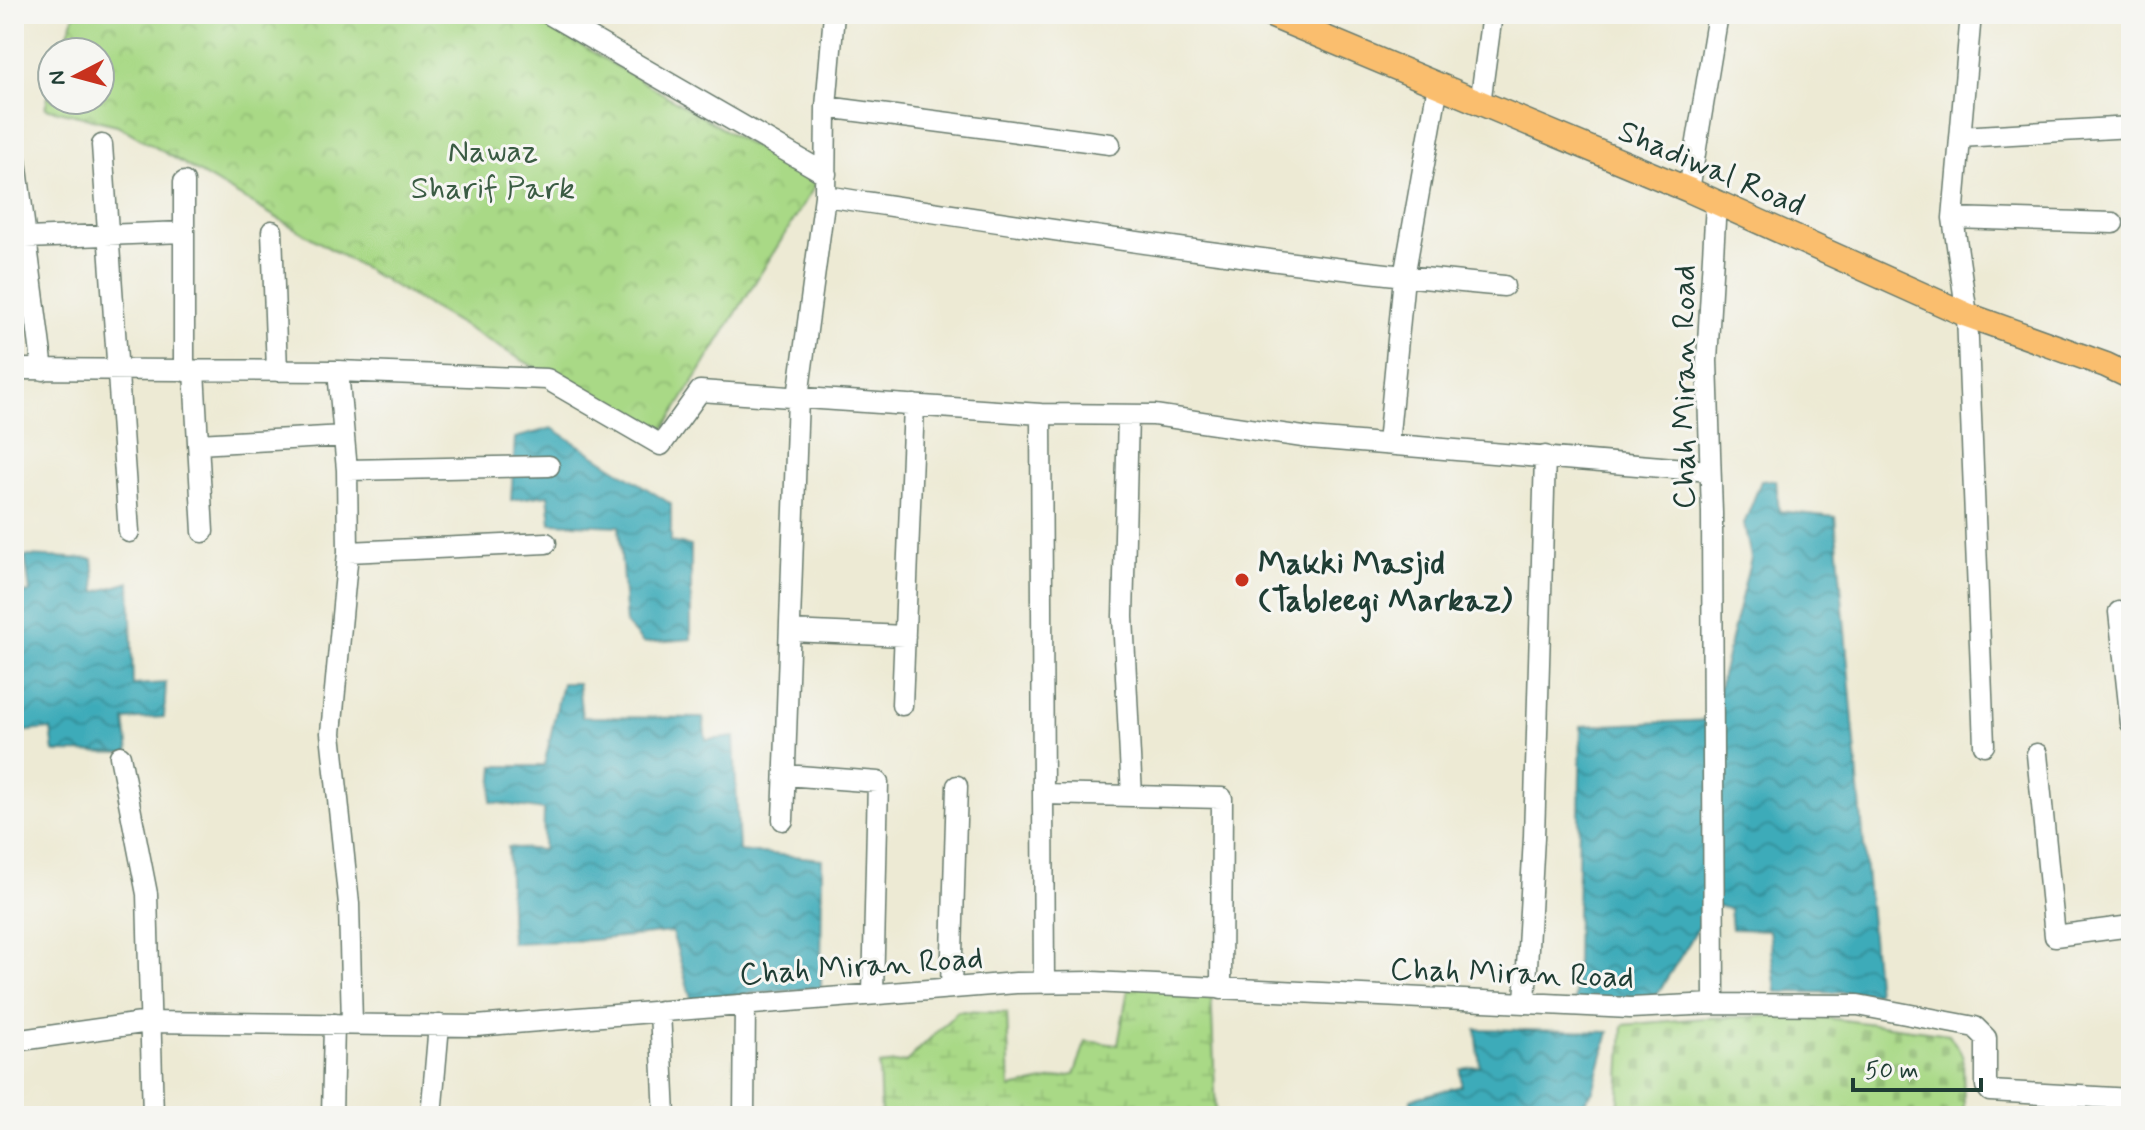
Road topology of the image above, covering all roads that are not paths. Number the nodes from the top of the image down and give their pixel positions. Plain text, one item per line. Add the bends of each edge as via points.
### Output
1 (549, 14) edge
2 (834, 14) edge
3 (1268, 14) edge
4 (1492, 14) edge
5 (1718, 14) edge
6 (1971, 14) edge
7 (1438, 85) junction
8 (1480, 104) junction
9 (826, 107) junction
10 (2131, 127) edge
11 (1960, 137) junction
12 (1110, 144) dead end
13 (14, 145) edge
14 (102, 145) dead end
15 (826, 174) junction
16 (184, 182) dead end
17 (1689, 190) junction
18 (825, 196) junction
19 (1716, 203) junction
20 (1953, 218) junction
21 (2113, 223) dead end
22 (272, 231) dead end
23 (184, 232) junction
24 (109, 235) junction
25 (26, 238) junction
26 (1404, 277) junction
27 (1504, 286) dead end
28 (1967, 315) junction
29 (14, 369) edge
30 (43, 370) junction
31 (118, 371) junction
32 (189, 371) junction
33 (277, 371) junction
34 (338, 371) junction
35 (2131, 377) edge
36 (798, 397) junction
37 (914, 405) junction
38 (1041, 414) junction
39 (1128, 415) junction
40 (344, 436) junction
41 (198, 444) junction
42 (1388, 444) junction
43 (1545, 456) junction
44 (549, 466) dead end
45 (347, 470) junction
46 (1710, 471) junction
47 (129, 532) dead end
48 (203, 532) dead end
49 (546, 543) dead end
50 (348, 552) junction
51 (2119, 612) dead end
52 (790, 631) junction
53 (905, 636) junction
54 (902, 705) dead end
55 (2131, 723) edge
56 (1984, 745) dead end
57 (2037, 754) dead end
58 (120, 756) dead end
59 (785, 775) junction
60 (957, 786) dead end
61 (1043, 794) junction
62 (1132, 796) junction
63 (783, 820) dead end
64 (2131, 926) edge
65 (1044, 983) junction
66 (951, 987) junction
67 (1221, 989) junction
68 (873, 993) junction
69 (1525, 1003) junction
70 (745, 1004) junction
71 (1714, 1004) junction
72 (660, 1011) junction
73 (149, 1022) junction
74 (343, 1024) junction
75 (439, 1025) junction
76 (14, 1041) edge
77 (2131, 1099) edge
78 (153, 1116) edge
79 (332, 1116) edge
80 (431, 1116) edge
81 (665, 1116) edge
82 (744, 1116) edge

1 - 15 street
2 - 9 street
3 - 7 main road, Shadiwal Road
4 - 8 street
5 - 17 street
6 - 11 street
7 - 8 main road, Shadiwal Road
7 - 26 street
8 - 17 main road, Shadiwal Road
9 - 12 street
9 - 15 street
10 - 11 street
11 - 20 street
13 - 25 street
14 - 24 street
15 - 18 street
16 - 23 street
17 - 19 main road, Shadiwal Road
18 - 26 street
18 - 36 street
19 - 28 main road, Shadiwal Road
19 - 46 street, Chah Miran Road via 1707,361
20 - 21 street
20 - 28 street
22 - 33 street
23 - 24 street
23 - 32 street
24 - 25 street
24 - 31 street
25 - 30 street
26 - 27 street
26 - 42 street
28 - 35 main road, Shadiwal Road
28 - 56 street
29 - 30 street
30 - 31 street
31 - 32 street
31 - 47 street
32 - 33 street
32 - 41 street
33 - 34 street
34 - 36 street via 547,379 661,445 700,391
34 - 40 street
36 - 37 street
36 - 52 street
37 - 38 street
37 - 53 street
38 - 39 street
38 - 61 street
39 - 42 street
39 - 62 street via 1123,617
40 - 41 street
40 - 45 street
41 - 48 street
42 - 43 street
43 - 46 street
43 - 69 street
44 - 45 street
45 - 50 street
46 - 71 street, Chah Miran Road
49 - 50 street
50 - 74 street via 331,733 349,904
51 - 55 street
52 - 53 street
52 - 59 street
53 - 54 street
57 - 64 street via 2055,936
58 - 73 street via 147,894
59 - 63 street
59 - 68 street via 878,782
60 - 66 street
61 - 62 street
61 - 65 street
62 - 67 street via 1222,798
65 - 66 street, Chah Miran Road
65 - 67 street, Chah Miran Road
66 - 68 street, Chah Miran Road
67 - 69 street, Chah Miran Road
68 - 70 street, Chah Miran Road
69 - 71 street, Chah Miran Road via 1630,1008
70 - 72 street, Chah Miran Road
70 - 82 street
71 - 77 street, Chah Miran Road via 1858,1005 1975,1027 1986,1038 1990,1091
72 - 75 street, Chah Miran Road
72 - 81 street
73 - 74 street, Chah Miran Road
73 - 76 street, Chah Miran Road
73 - 78 street
74 - 75 street, Chah Miran Road
74 - 79 street
75 - 80 street

